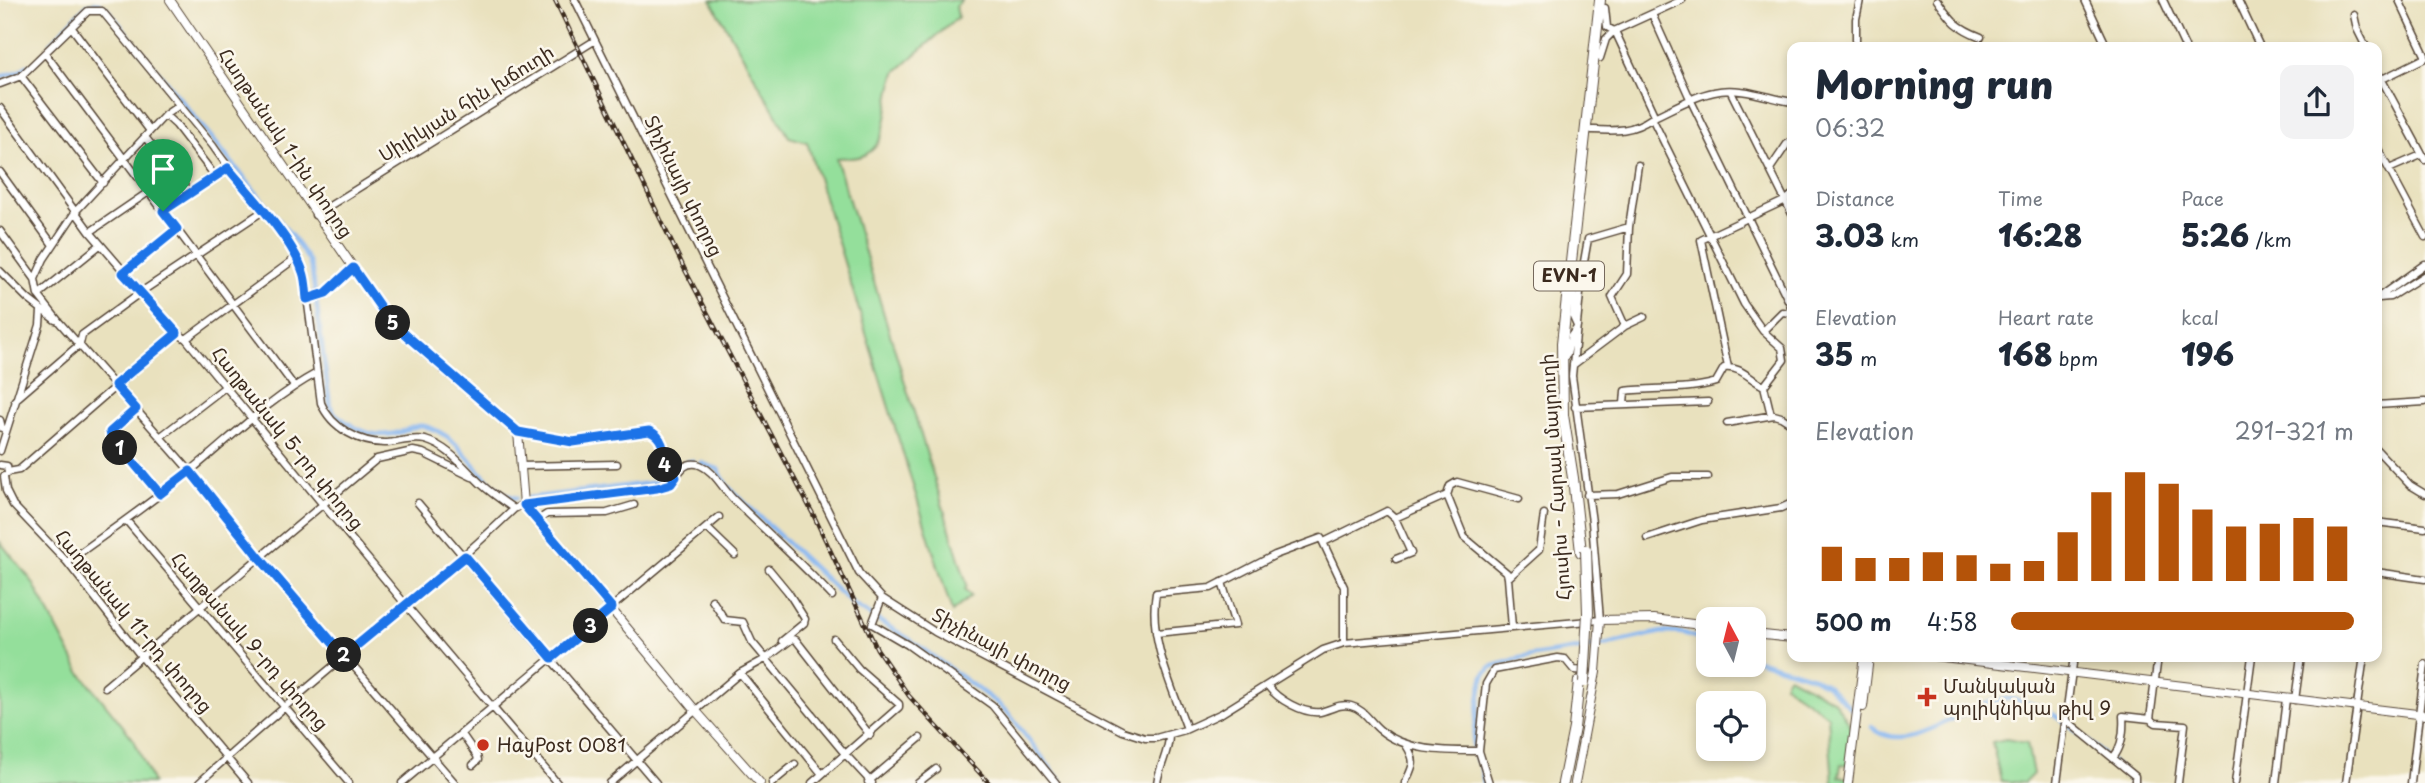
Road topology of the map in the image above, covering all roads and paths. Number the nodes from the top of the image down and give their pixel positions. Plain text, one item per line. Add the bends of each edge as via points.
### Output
1 (170, 0) edge
2 (575, 0) edge
3 (1682, 0) edge
4 (1860, 0) edge
5 (1937, 0) edge
6 (2085, 0) edge
7 (2163, 0) edge
8 (2238, 0) edge
9 (2399, 0) edge
10 (1604, 3) edge
11 (1652, 14) junction
12 (2354, 15) dead end
13 (72, 28) junction
14 (1615, 31) junction
15 (1981, 37) dead end
16 (594, 41) junction
17 (1856, 42) edge
18 (2105, 42) edge
19 (2183, 42) edge
20 (2258, 42) edge
21 (2364, 42) edge
22 (45, 53) junction
23 (2425, 56) edge
24 (1600, 58) junction
25 (21, 76) junction
26 (2382, 79) edge
27 (0, 84) edge
28 (2382, 86) edge
29 (1731, 92) junction
30 (1691, 100) junction
31 (1787, 101) edge
32 (178, 106) junction
33 (0, 108) edge
34 (165, 115) junction
35 (3, 117) edge
36 (1653, 118) junction
37 (1592, 130) junction
38 (148, 134) junction
39 (1787, 144) edge
40 (2382, 156) edge
41 (2423, 158) edge
42 (126, 159) junction
43 (1638, 165) dead end
44 (228, 168) junction
45 (1770, 169) junction
46 (2389, 169) junction
47 (0, 172) edge
48 (215, 176) junction
49 (103, 183) junction
50 (150, 191) junction
51 (190, 193) junction
52 (1786, 200) joint
53 (76, 211) junction
54 (163, 211) junction
55 (263, 211) junction
56 (315, 215) junction
57 (1747, 217) junction
58 (1629, 227) junction
59 (177, 229) junction
60 (0, 231) edge
61 (90, 232) junction
62 (1709, 234) junction
63 (2425, 237) edge
64 (53, 245) junction
65 (100, 245) junction
66 (196, 256) junction
67 (296, 258) junction
68 (2425, 264) edge
69 (353, 268) junction
70 (0, 271) edge
71 (123, 273) junction
72 (2425, 275) edge
73 (35, 279) junction
74 (1574, 289) junction
75 (141, 292) junction
76 (2382, 293) edge
77 (38, 295) junction
78 (2382, 296) edge
79 (307, 299) junction
80 (1787, 300) edge
81 (232, 304) junction
82 (1787, 310) edge
83 (41, 312) junction
84 (1644, 317) dead end
85 (60, 323) junction
86 (1625, 326) junction
87 (1577, 328) junction
88 (1763, 331) junction
89 (177, 333) junction
90 (186, 339) junction
91 (80, 344) junction
92 (1567, 355) junction
93 (1573, 365) junction
94 (1728, 367) junction
95 (317, 373) junction
96 (115, 385) junction
97 (294, 386) junction
98 (1764, 386) junction
99 (225, 387) junction
100 (15, 400) junction
101 (1708, 402) dead end
102 (2425, 402) edge
103 (1624, 404) junction
104 (2382, 405) edge
105 (1575, 407) junction
106 (136, 409) junction
107 (1771, 415) junction
108 (250, 419) junction
109 (0, 420) edge
110 (1787, 421) edge
111 (1727, 422) dead end
112 (6, 430) junction
113 (518, 432) junction
114 (160, 437) junction
115 (0, 451) edge
116 (2382, 455) edge
117 (617, 464) dead end
118 (0, 465) edge
119 (520, 466) junction
120 (190, 471) junction
121 (4, 474) edge
122 (673, 476) junction
123 (1709, 478) dead end
124 (475, 479) junction
125 (160, 494) junction
126 (2425, 494) edge
127 (1447, 495) junction
128 (1587, 495) junction
129 (1519, 499) dead end
130 (418, 503) dead end
131 (321, 504) junction
132 (524, 505) junction
133 (634, 505) dead end
134 (1787, 505) edge
135 (514, 509) junction
136 (1544, 514) dead end
137 (719, 517) dead end
138 (1395, 518) junction
139 (126, 520) junction
140 (538, 520) junction
141 (2382, 523) edge
142 (707, 528) junction
143 (2425, 528) edge
144 (1647, 538) dead end
145 (1324, 542) junction
146 (1584, 551) junction
147 (735, 555) dead end
148 (465, 556) junction
149 (259, 557) junction
150 (1396, 559) dead end
151 (67, 562) junction
152 (769, 569) dead end
153 (2382, 573) edge
154 (1508, 578) junction
155 (2425, 579) edge
156 (1222, 582) junction
157 (832, 596) dead end
158 (882, 598) junction
159 (712, 600) dead end
160 (406, 605) junction
161 (199, 606) junction
162 (612, 608) junction
163 (1600, 620) junction
164 (1696, 624) edge
165 (1512, 627) junction
166 (1156, 632) junction
167 (1766, 635) edge
168 (1787, 637) edge
169 (834, 639) dead end
170 (1344, 643) junction
171 (140, 656) junction
172 (344, 656) junction
173 (766, 657) junction
174 (552, 658) junction
175 (1863, 662) edge
176 (1869, 662) edge
177 (1991, 662) edge
178 (2073, 662) edge
179 (2157, 662) edge
180 (2251, 662) edge
181 (2299, 662) edge
182 (2363, 662) edge
183 (2425, 664) edge
184 (1596, 671) junction
185 (740, 673) junction
186 (2072, 673) junction
187 (1582, 682) junction
188 (2153, 682) junction
189 (1268, 686) junction
190 (105, 687) dead end
191 (2246, 694) junction
192 (2290, 699) junction
193 (286, 706) junction
194 (2358, 706) junction
195 (493, 707) junction
196 (696, 711) junction
197 (2422, 715) edge
198 (2150, 719) junction
199 (2066, 720) junction
200 (1187, 729) junction
201 (461, 733) junction
202 (870, 735) junction
203 (1169, 736) junction
204 (920, 737) dead end
205 (1406, 745) junction
206 (1475, 751) junction
207 (846, 755) junction
208 (226, 757) junction
209 (432, 757) junction
210 (2113, 758) junction
211 (636, 760) junction
212 (795, 764) dead end
213 (473, 765) dead end
214 (936, 769) dead end
215 (822, 774) junction
216 (870, 782) edge
217 (199, 783) edge
218 (248, 783) edge
219 (349, 783) edge
220 (402, 783) edge
221 (455, 783) edge
222 (557, 783) edge
223 (610, 783) edge
224 (656, 783) edge
225 (760, 783) edge
226 (772, 783) edge
227 (812, 783) edge
228 (918, 783) edge
229 (1056, 783) edge
230 (1157, 783) edge
231 (1405, 783) edge
232 (1489, 783) edge
233 (1563, 783) edge
234 (1568, 783) edge
235 (1575, 783) edge
236 (1848, 783) edge
237 (1853, 783) edge
238 (2057, 783) edge
239 (2135, 783) edge
240 (2178, 783) edge
241 (2235, 783) edge
242 (2276, 783) edge
243 (2347, 783) edge
244 (2411, 783) edge

1 - 56 main road, Հաղթանակ 1-ին փողոց
2 - 16 street
3 - 11 street
4 - 17 street
5 - 15 street via 1952,23
6 - 18 street
7 - 19 street
8 - 20 street
9 - 23 street
10 - 14 street via 1608,27
10 - 24 highway, Հյուսիս - Հարավ մայրուղի / EVN-1
10 - 146 highway, Հյուսիս - Հարավ մայրուղի / EVN-1 via 1561,364 1563,415
11 - 14 street
11 - 30 street
12 - 21 street
13 - 22 street
13 - 32 street via 88,11 102,11
13 - 38 street
14 - 24 street via 1606,39
14 - 36 street
16 - 56 street, Սիլիկյան հին խճուղի
16 - 158 street, Տիչինայի փողոց via 849,554
22 - 25 street
22 - 42 street
23 - 26 street
24 - 37 highway, Հյուսիս - Հարավ մայրուղի / EVN-1
25 - 27 street
25 - 49 street
28 - 41 street
29 - 30 street via 1716,91
29 - 31 street
29 - 45 street
30 - 36 street
30 - 57 street
32 - 34 street
32 - 44 street
33 - 35 street, Հաղթանակ 5-րդ փողոց
34 - 38 street
34 - 48 street
35 - 53 street, Հաղթանակ 5-րդ փողոց
36 - 37 street via 1628,130
36 - 62 street
37 - 74 highway, Հյուսիս - Հարավ մայրուղի / EVN-1
38 - 42 street
38 - 51 street
39 - 45 street
40 - 46 street
41 - 46 street
42 - 49 street
42 - 50 street
43 - 58 street
44 - 48 street
44 - 55 street
45 - 52 street
46 - 63 street
47 - 64 street
48 - 51 street
49 - 53 street
50 - 54 street
50 - 61 street
51 - 54 street
52 - 57 street
53 - 61 street, Հաղթանակ 5-րդ փողոց
53 - 64 street
54 - 59 street
55 - 66 street
55 - 67 street
56 - 69 main road, Հաղթանակ 1-ին փողոց
57 - 62 street
57 - 80 street
58 - 86 street via 1627,274 1612,297
58 - 87 street via 1588,239
59 - 66 street
59 - 71 street
60 - 73 street
61 - 65 street, Հաղթանակ 5-րդ փողոց
62 - 88 street
62 - 94 street via 1701,240
64 - 73 street
65 - 71 street, Հաղթանակ 5-րդ փողոց
65 - 77 street
66 - 75 street
66 - 81 street
67 - 79 street via 304,274
67 - 81 street
68 - 76 street
69 - 79 street via 326,293
69 - 113 main road, Հաղթանակ 1-ին փողոց via 399,329
70 - 83 street
71 - 75 street, Հաղթանակ 5-րդ փողոց
72 - 78 street via 2390,297
73 - 77 street
74 - 87 street
74 - 92 highway, Հյուսիս - Հարավ մայրուղի / EVN-1
75 - 89 street, Հաղթանակ 5-րդ փողոց
75 - 91 street via 82,335
77 - 85 street
79 - 95 street
81 - 90 street
81 - 97 street
82 - 88 street
83 - 85 street
83 - 100 street
84 - 86 street
85 - 91 street
86 - 93 street
87 - 92 street
87 - 93 street
88 - 98 street via 1783,348 1784,360
89 - 90 street, Հաղթանակ 5-րդ փողոց
89 - 96 street
90 - 99 street, Հաղթանակ 5-րդ փողոց
91 - 96 street
91 - 100 street
92 - 146 highway, Հյուսիս - Հարավ մայրուղի / EVN-1 via 1568,413
93 - 105 street
94 - 98 street via 1742,370 1748,379
94 - 103 street via 1716,382 1704,385 1625,391
95 - 97 street
95 - 124 street via 324,411 342,429 379,443 428,441 454,456
96 - 106 street
96 - 121 street via 19,470
97 - 108 street
98 - 107 street
99 - 108 street, Հաղթանակ 5-րդ փողոց
99 - 114 street
100 - 112 street
101 - 103 street
102 - 104 street
103 - 105 street
105 - 128 street
106 - 114 street
106 - 125 street via 111,436
107 - 110 street
107 - 111 street
108 - 120 street
108 - 131 street, Հաղթանակ 5-րդ փողոց
109 - 112 street
112 - 115 street
113 - 119 main road
113 - 122 street via 573,442 649,431 661,439 666,473
114 - 120 street
116 - 126 street
117 - 119 street
118 - 121 street via 6,465
119 - 132 main road
120 - 125 street
120 - 149 street
121 - 151 street, Հաղթանակ 11-րդ փողոց via 13,505
122 - 132 street via 671,484 657,488
122 - 157 street via 688,464 706,469
123 - 128 street via 1672,477 1618,495
124 - 131 street via 423,453 401,452 377,459
124 - 135 street
125 - 139 street
127 - 129 street via 1457,482
127 - 138 street
127 - 154 street via 1464,537
128 - 163 street
130 - 148 street
131 - 149 street
131 - 160 street, Հաղթանակ 5-րդ փողոց
132 - 135 street
132 - 140 main road
133 - 140 street via 607,513 547,514
134 - 144 street via 1702,520
135 - 148 street
136 - 154 street via 1539,550
137 - 142 street
138 - 145 street via 1391,512 1379,514
138 - 150 street via 1411,553
139 - 151 street
139 - 161 street, Հաղթանակ 9-րդ փողոց
140 - 162 main road
141 - 143 street
142 - 147 street
142 - 162 street
145 - 156 street via 1321,538 1275,555
145 - 170 street via 1344,587
146 - 187 highway, Հյուսիս - Հարավ մայրուղի / EVN-1, bridge via 1588,601
148 - 160 street
148 - 174 street
149 - 161 street
149 - 172 street
151 - 171 street, Հաղթանակ 11-րդ փողոց
152 - 173 street via 805,621
153 - 155 street
154 - 165 street
156 - 166 street via 1211,588 1156,593
156 - 166 street via 1236,625
158 - 203 street, Տիչինայի փողոց via 935,632 1123,731 1145,738
158 - 229 street via 872,624 992,705
159 - 173 street via 725,620 743,622
160 - 172 street
160 - 195 street, Հաղթանակ 5-րդ փողոց
161 - 171 street
161 - 193 street, Հաղթանակ 9-րդ փողոց
162 - 174 street
162 - 196 main road
163 - 164 main road, Տիչինայի փողոց
163 - 165 street, Տիչինայի փողոց
163 - 184 main road
165 - 170 street, Տիչինայի փողոց
166 - 200 street
167 - 168 main road
169 - 202 street via 859,669 899,704
170 - 189 street, Տիչինայի փողոց via 1323,650
171 - 190 street
171 - 208 street, Հաղթանակ 11-րդ փողոց
172 - 193 street
172 - 209 street
173 - 185 street
173 - 202 street via 796,640
173 - 207 street
174 - 195 street
174 - 211 street
175 - 236 main road
176 - 237 main road
177 - 186 main road
178 - 186 street
179 - 188 street
180 - 191 street
181 - 192 street
182 - 194 street
183 - 197 street
184 - 206 street via 1574,670 1558,658 1494,670 1486,684
184 - 235 main road
185 - 196 street
185 - 215 street
186 - 188 main road
186 - 199 street
187 - 233 highway, Հյուսիս - Հարավ մայրուղի / EVN-1
187 - 234 highway, Հյուսիս - Հարավ մայրուղի / EVN-1 via 1580,731
188 - 191 main road
188 - 198 street
189 - 200 street, Տիչինայի փողոց
189 - 205 street via 1283,702 1318,712 1350,705
191 - 192 main road
191 - 241 street
192 - 194 main road
192 - 242 street
193 - 208 street
193 - 219 street, Հաղթանակ 9-րդ փողոց
194 - 197 main road
194 - 243 street
195 - 201 street
195 - 222 street, Հաղթանակ 5-րդ փողոց
196 - 211 street
196 - 225 main road
197 - 244 street
198 - 210 street via 2123,716 2119,751
198 - 240 street via 2185,724
199 - 210 street
199 - 238 street
200 - 203 street, Տիչինայի փողոց
201 - 209 street
201 - 213 street via 477,756
202 - 207 street
203 - 230 street
204 - 216 street
205 - 206 street
205 - 231 street via 1413,765
206 - 232 street
207 - 215 street
207 - 216 street
208 - 217 street
208 - 218 street, Հաղթանակ 11-րդ փողոց
209 - 220 street
209 - 221 street
210 - 239 street via 2135,776
211 - 223 street
211 - 224 street
212 - 226 street
214 - 228 street
215 - 227 street

